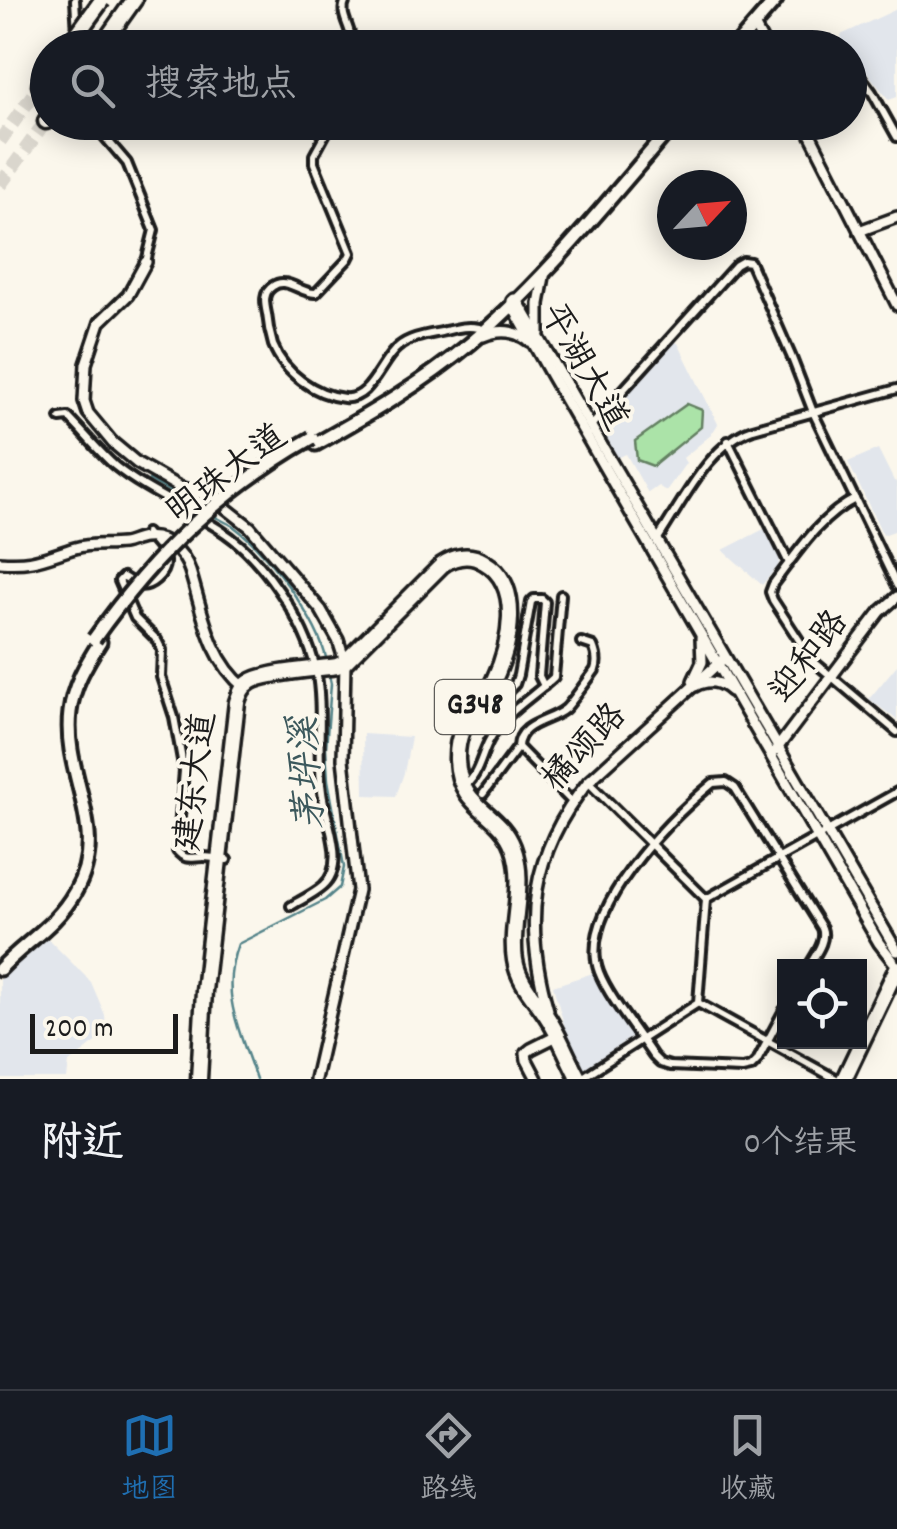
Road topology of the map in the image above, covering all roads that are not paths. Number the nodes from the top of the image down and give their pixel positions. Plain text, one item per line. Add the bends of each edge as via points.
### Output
1 (75, 0) edge
2 (102, 0) edge
3 (346, 0) edge
4 (780, 0) edge
5 (134, 1) edge
6 (756, 27) junction
7 (77, 30) edge
8 (80, 30) edge
9 (113, 30) edge
10 (351, 30) edge
11 (753, 30) edge
12 (757, 30) edge
13 (867, 85) edge
14 (897, 137) edge
15 (107, 140) edge
16 (322, 140) edge
17 (656, 140) edge
18 (657, 140) edge
19 (813, 140) edge
20 (897, 217) edge
21 (860, 231) junction
22 (146, 262) joint
23 (545, 271) junction
24 (513, 301) junction
25 (897, 305) edge
26 (479, 328) junction
27 (468, 345) junction
28 (544, 357) junction
29 (897, 390) edge
30 (812, 412) junction
31 (60, 418) dead end
32 (587, 430) junction
33 (314, 441) junction
34 (728, 442) junction
35 (855, 499) junction
36 (148, 536) junction
37 (653, 544) junction
38 (0, 562) edge
39 (789, 563) junction
40 (897, 586) edge
41 (561, 595) dead end
42 (897, 597) edge
43 (699, 631) junction
44 (97, 640) junction
45 (581, 642) dead end
46 (721, 661) junction
47 (342, 667) junction
48 (318, 671) junction
49 (831, 676) junction
50 (544, 686) junction
51 (246, 689) junction
52 (483, 691) junction
53 (684, 692) junction
54 (740, 702) junction
55 (897, 732) edge
56 (518, 747) junction
57 (774, 752) junction
58 (588, 782) junction
59 (460, 788) junction
60 (897, 792) edge
61 (483, 794) dead end
62 (572, 802) junction
63 (822, 834) junction
64 (651, 845) junction
65 (779, 858) junction
66 (223, 860) junction
67 (706, 899) junction
68 (291, 906) dead end
69 (812, 959) edge
70 (896, 960) edge
71 (0, 961) edge
72 (0, 969) edge
73 (897, 985) edge
74 (534, 988) junction
75 (880, 1001) junction
76 (698, 1003) junction
77 (867, 1011) edge
78 (777, 1024) edge
79 (555, 1031) junction
80 (642, 1039) junction
81 (768, 1041) junction
82 (850, 1049) edge
83 (751, 1067) junction
84 (199, 1079) edge
85 (207, 1079) edge
86 (315, 1079) edge
87 (537, 1079) edge
88 (580, 1079) edge
89 (746, 1079) edge
90 (836, 1079) edge
91 (844, 1079) edge

1 - 7 street
2 - 8 highway, bridge
3 - 10 street via 342,8
4 - 6 main road
5 - 9 highway
6 - 11 main road
6 - 12 main road
13 - 14 street
15 - 22 street via 127,164 154,230
16 - 26 street via 314,163 350,253 316,293 284,283 266,293 270,334 282,360 312,387 350,399 364,392 406,342
17 - 24 main road, 明珠大道
18 - 23 main road, 明珠大道
19 - 21 main road
20 - 21 main road
21 - 25 main road
22 - 47 main road via 128,295 100,322 86,364 88,413 137,462 217,500 250,528 322,610 338,640
23 - 24 main road, 明珠大道
23 - 28 main road via 538,319
24 - 26 main road, 明珠大道
24 - 27 main road, 明珠大道
24 - 28 main road, 平湖大道
26 - 33 main road, 明珠大道
27 - 28 main road via 510,332
27 - 33 main road, 明珠大道 via 411,388
28 - 32 main road, 平湖大道
29 - 30 street
30 - 32 street via 754,269 743,261
30 - 34 street
30 - 35 street
31 - 48 street via 71,419 115,466 247,550 294,616
32 - 37 main road, 平湖大道
33 - 44 main road, 明珠大道, bridge via 249,477 191,525 142,577
34 - 37 street
34 - 39 street
35 - 39 street via 815,530
35 - 40 street
36 - 38 main road
36 - 51 main road via 186,558 215,651
36 - 66 street via 163,556 163,571 146,585 123,576 119,583 135,618 162,650 161,677 184,771 178,853
37 - 43 main road, 平湖大道
37 - 46 main road, 平湖大道
39 - 49 street via 771,596 812,660
41 - 50 street via 555,672
42 - 49 main road, 迎和路
43 - 46 main road, 平湖大道
43 - 53 main road via 702,662
44 - 71 main road, 明珠大道 via 72,676 63,712 83,830 79,868 57,908
44 - 72 main road, 明珠大道 via 70,710 70,742 89,828 82,878 56,918
45 - 56 street via 594,646 595,670 568,706 531,726
46 - 53 main road, 橘颂路
46 - 54 main road, 平湖大道
46 - 57 main road, 平湖大道
47 - 48 highway, 建东大道
47 - 52 highway, G348 via 357,662 440,575 466,563 490,574 504,604
47 - 86 main road via 344,772 358,890
48 - 51 highway, 建东大道
48 - 68 street via 320,783 334,864 324,885
49 - 55 street
49 - 57 main road, 迎和路
50 - 52 street via 544,602 534,599 517,680 501,700
50 - 59 street via 496,728 472,781
51 - 66 highway, 建东大道
52 - 59 highway, G348 via 460,716 452,737 451,768
53 - 54 main road via 714,681
53 - 58 main road, 橘颂路
54 - 57 main road, 平湖大道
56 - 61 street
56 - 62 street
57 - 63 main road, 平湖大道
58 - 62 main road, 橘颂路
58 - 64 street
59 - 74 highway via 514,849 514,951 517,970
59 - 79 highway via 470,810 507,851 508,962 527,1002
60 - 63 street
62 - 74 main road, 橘颂路 via 548,844 538,880
63 - 65 street
63 - 70 main road, 平湖大道 via 879,943
64 - 65 street via 719,781 732,785
64 - 67 street
64 - 80 street via 608,904 596,951 599,972
65 - 67 street
65 - 69 street via 824,931
66 - 84 highway, 建东大道
66 - 85 highway, 建东大道
67 - 76 street
70 - 75 highway
70 - 77 highway
73 - 75 highway
74 - 79 highway
75 - 91 highway
76 - 80 street
76 - 81 street
78 - 81 street
79 - 87 main road via 526,1053
79 - 88 highway
80 - 83 street via 665,1065
80 - 88 street
81 - 83 street
81 - 90 street
82 - 90 highway
83 - 89 street

